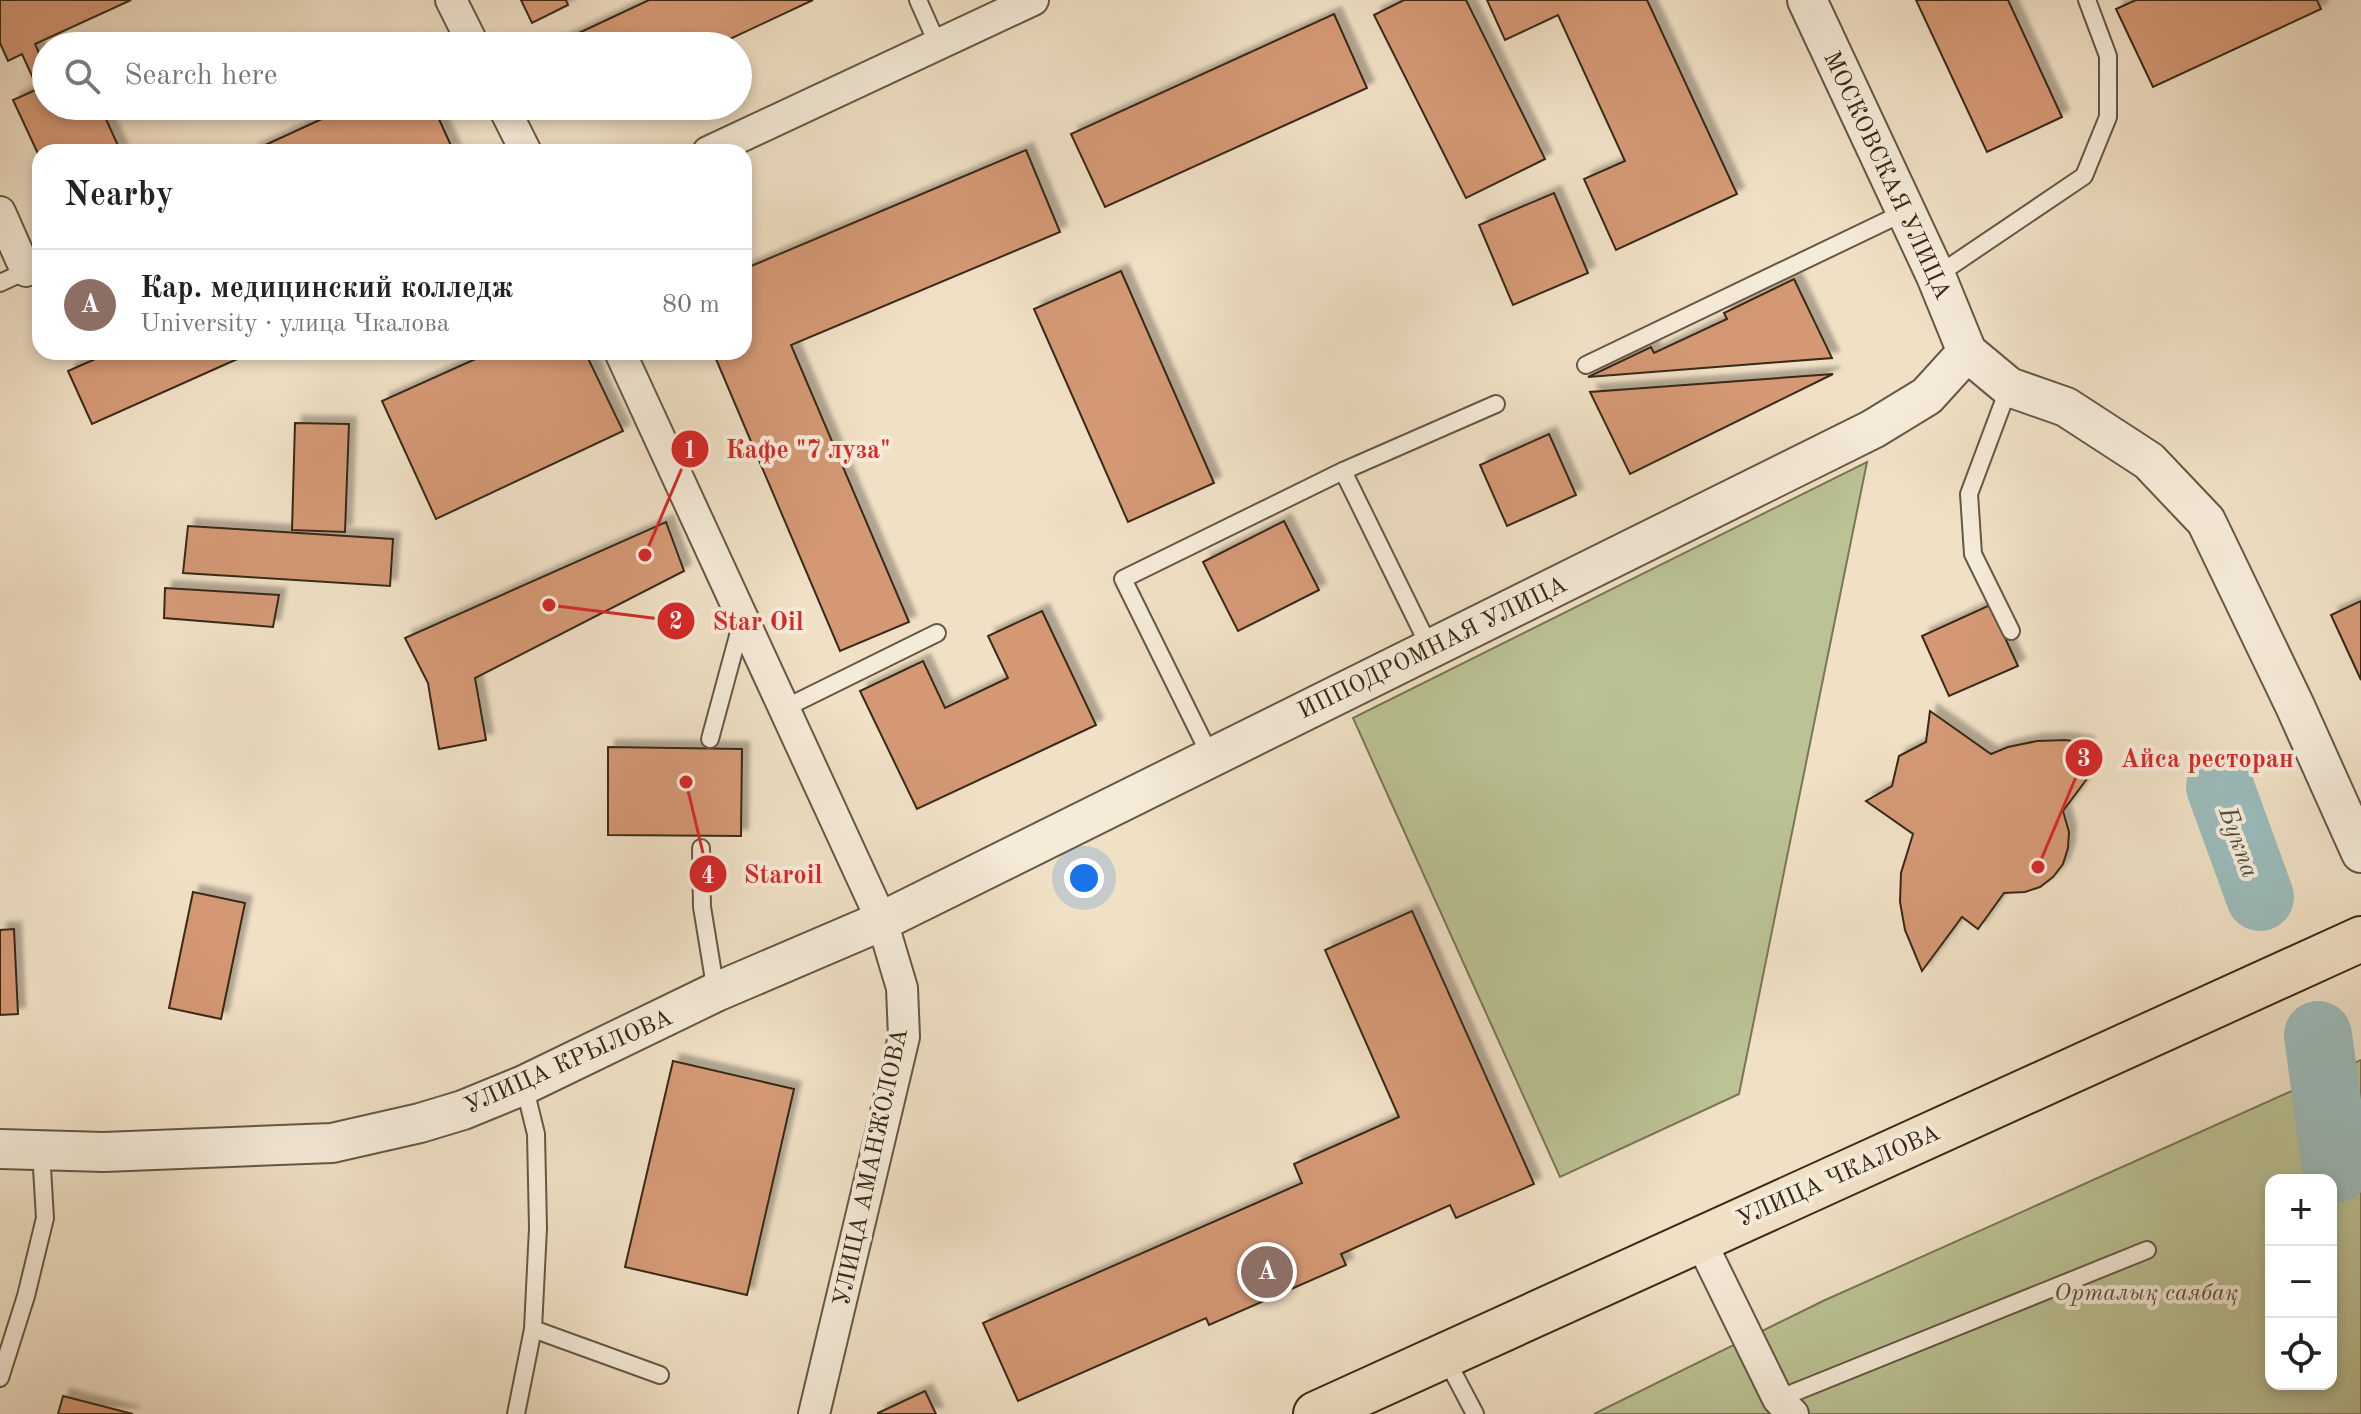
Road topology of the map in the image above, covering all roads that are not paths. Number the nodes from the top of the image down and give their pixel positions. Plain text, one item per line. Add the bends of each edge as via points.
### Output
1 (451, 0) edge
2 (918, 0) edge
3 (1033, 0) edge
4 (1807, 0) edge
5 (2087, 0) edge
6 (467, 32) edge
7 (937, 43) junction
8 (510, 120) edge
9 (522, 144) edge
10 (725, 144) edge
11 (0, 212) edge
12 (1905, 212) junction
13 (1936, 276) junction
14 (13, 277) edge
15 (1967, 352) junction
16 (624, 360) edge
17 (1586, 365) dead end
18 (2009, 387) junction
19 (1496, 404) dead end
20 (1343, 471) junction
21 (742, 621) junction
22 (2011, 631) dead end
23 (937, 633) dead end
24 (1430, 648) junction
25 (783, 709) junction
26 (710, 739) dead end
27 (1211, 757) junction
28 (701, 848) dead end
29 (2361, 853) edge
30 (882, 921) junction
31 (2361, 939) edge
32 (716, 992) junction
33 (524, 1085) junction
34 (0, 1149) edge
35 (41, 1151) junction
36 (1699, 1238) junction
37 (2147, 1250) dead end
38 (533, 1329) junction
39 (1445, 1355) junction
40 (660, 1375) dead end
41 (0, 1378) edge
42 (1783, 1409) edge
43 (516, 1414) edge
44 (814, 1414) edge
45 (1316, 1414) edge
46 (1475, 1414) edge

1 - 6 street
2 - 7 lane
3 - 7 street
4 - 12 street, МОСКОВСКАЯ УЛИЦА
5 - 13 lane via 2108,56 2108,117 2084,176
7 - 10 street
8 - 9 street
11 - 14 street
12 - 13 street, МОСКОВСКАЯ УЛИЦА
12 - 17 lane
13 - 15 street, МОСКОВСКАЯ УЛИЦА
15 - 18 street
15 - 24 street, ИППОДРОМНАЯ УЛИЦА via 1927,396 1873,429
16 - 21 street, УЛИЦА АМАНЖОЛОВА
18 - 22 lane via 1969,494 1973,554
18 - 29 street via 2066,407 2149,461 2206,521
19 - 20 lane
20 - 24 lane
20 - 27 lane via 1123,579
21 - 25 street, УЛИЦА АМАНЖОЛОВА
21 - 26 lane
23 - 25 lane
24 - 27 street, ИППОДРОМНАЯ УЛИЦА
25 - 30 street, УЛИЦА АМАНЖОЛОВА
27 - 30 street, ИППОДРОМНАЯ УЛИЦА
28 - 32 lane via 702,907
30 - 32 street, УЛИЦА КРЫЛОВА
30 - 44 street, УЛИЦА АМАНЖОЛОВА via 902,988 904,1037
31 - 36 main road, УЛИЦА ЧКАЛОВА
32 - 33 street, УЛИЦА КРЫЛОВА
33 - 35 street, УЛИЦА КРЫЛОВА via 420,1123 332,1143
33 - 38 lane via 536,1134
34 - 35 street, УЛИЦА КРЫЛОВА
35 - 41 lane via 45,1218
36 - 39 main road, УЛИЦА ЧКАЛОВА
36 - 42 street
37 - 42 lane
38 - 40 lane
38 - 43 lane
39 - 45 main road, УЛИЦА ЧКАЛОВА
39 - 46 lane

